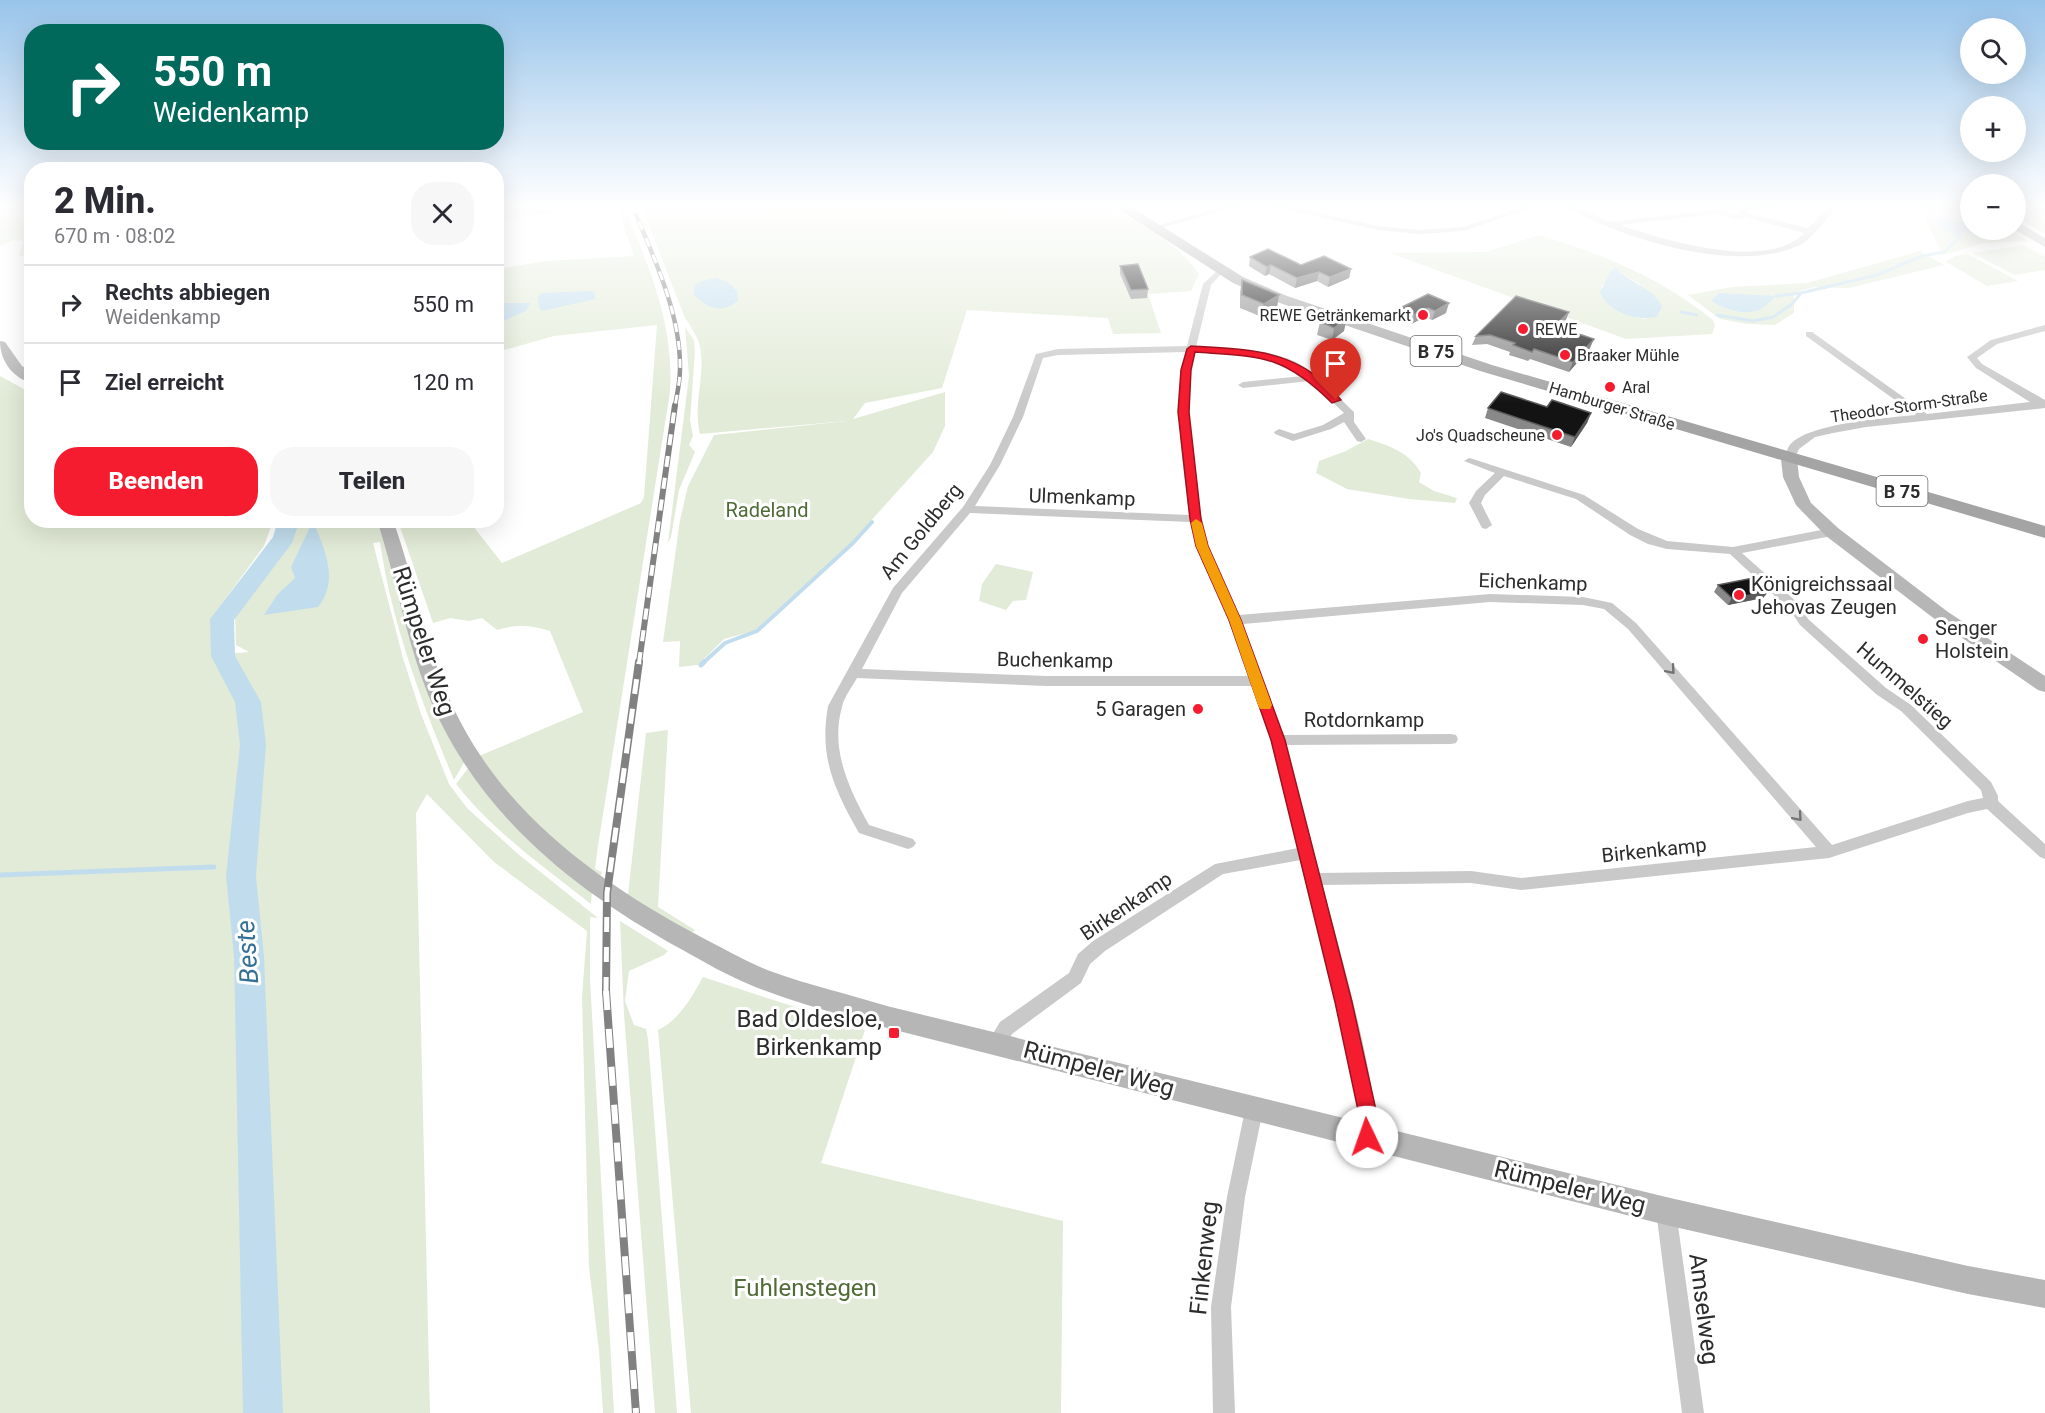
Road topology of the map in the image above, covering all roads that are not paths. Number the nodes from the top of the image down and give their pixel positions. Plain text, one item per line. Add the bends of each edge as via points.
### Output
1 (1220, 271) edge
2 (1223, 271) edge
3 (2045, 328) edge
4 (1809, 334) dead end
5 (0, 345) edge
6 (1191, 349) junction
7 (24, 374) edge
8 (1313, 378) junction
9 (1243, 385) dead end
10 (2044, 404) edge
11 (1350, 414) junction
12 (1925, 417) junction
13 (1279, 432) dead end
14 (1361, 439) dead end
15 (1789, 459) junction
16 (1469, 461) dead end
17 (1502, 472) junction
18 (967, 509) junction
19 (1195, 519) junction
20 (1486, 525) dead end
21 (387, 528) edge
22 (1832, 532) junction
23 (2045, 532) edge
24 (1733, 551) junction
25 (1235, 620) junction
26 (853, 673) junction
27 (1257, 681) junction
28 (2045, 685) edge
29 (1451, 739) dead end
30 (1278, 740) junction
31 (1990, 803) junction
32 (908, 843) dead end
33 (1829, 852) junction
34 (1307, 853) junction
35 (2045, 853) edge
36 (1314, 879) junction
37 (997, 1042) junction
38 (1254, 1110) junction
39 (1367, 1137) junction
40 (1666, 1212) junction
41 (2045, 1294) edge
42 (1224, 1413) edge
43 (1693, 1413) edge

1 - 6 street via 1207,284
2 - 15 main road, Hamburger Straße / B 75 via 1271,295 1486,368
3 - 10 street via 1994,342 1972,357 1979,366
4 - 12 street
5 - 7 street
6 - 8 street via 1268,356 1286,361
6 - 18 street, Am Goldberg via 1042,353 1009,439
6 - 19 street via 1183,412
8 - 9 street
8 - 11 street
10 - 12 street, Theodor-Storm-Straße
11 - 13 street via 1327,427 1293,438
11 - 14 street via 1349,422
12 - 15 street, Theodor-Storm-Straße via 1811,435 1794,447
15 - 22 street via 1791,477 1804,505
15 - 23 main road, B 75
16 - 17 street
17 - 20 street via 1475,502
17 - 24 street via 1580,497 1652,541
18 - 19 street, Ulmenkamp
18 - 26 street, Am Goldberg via 897,591
19 - 25 street via 1202,546
21 - 37 street, Rümpeler Weg via 426,659 452,725 488,783 534,833 574,868 625,905 762,979 887,1017
22 - 24 street
22 - 28 street via 1942,616
24 - 31 street, Hummelstieg via 1795,607 1804,622 1881,691 1906,708 1986,786
25 - 27 street
25 -> 33 street, Eichenkamp via 1490,598 1583,601 1608,606 1632,626
26 - 27 street, Buchenkamp via 1046,681
26 - 32 street, Am Goldberg via 831,721 831,756 838,781 864,829
27 - 30 street
29 - 30 street, Rotdornkamp
30 - 34 street
31 - 33 street, Birkenkamp
31 - 35 street
33 - 36 street, Birkenkamp via 1521,885 1471,877
34 - 36 street
34 - 37 street, Birkenkamp via 1220,868 1099,946 1084,959 1076,978 1006,1028
36 - 39 street via 1367,1110
37 - 38 street, Rümpeler Weg
38 - 39 street, Rümpeler Weg
38 - 42 street, Finkenweg via 1236,1197 1221,1307
39 - 40 street, Rümpeler Weg
40 - 41 street, Rümpeler Weg
40 - 43 street, Amselweg

